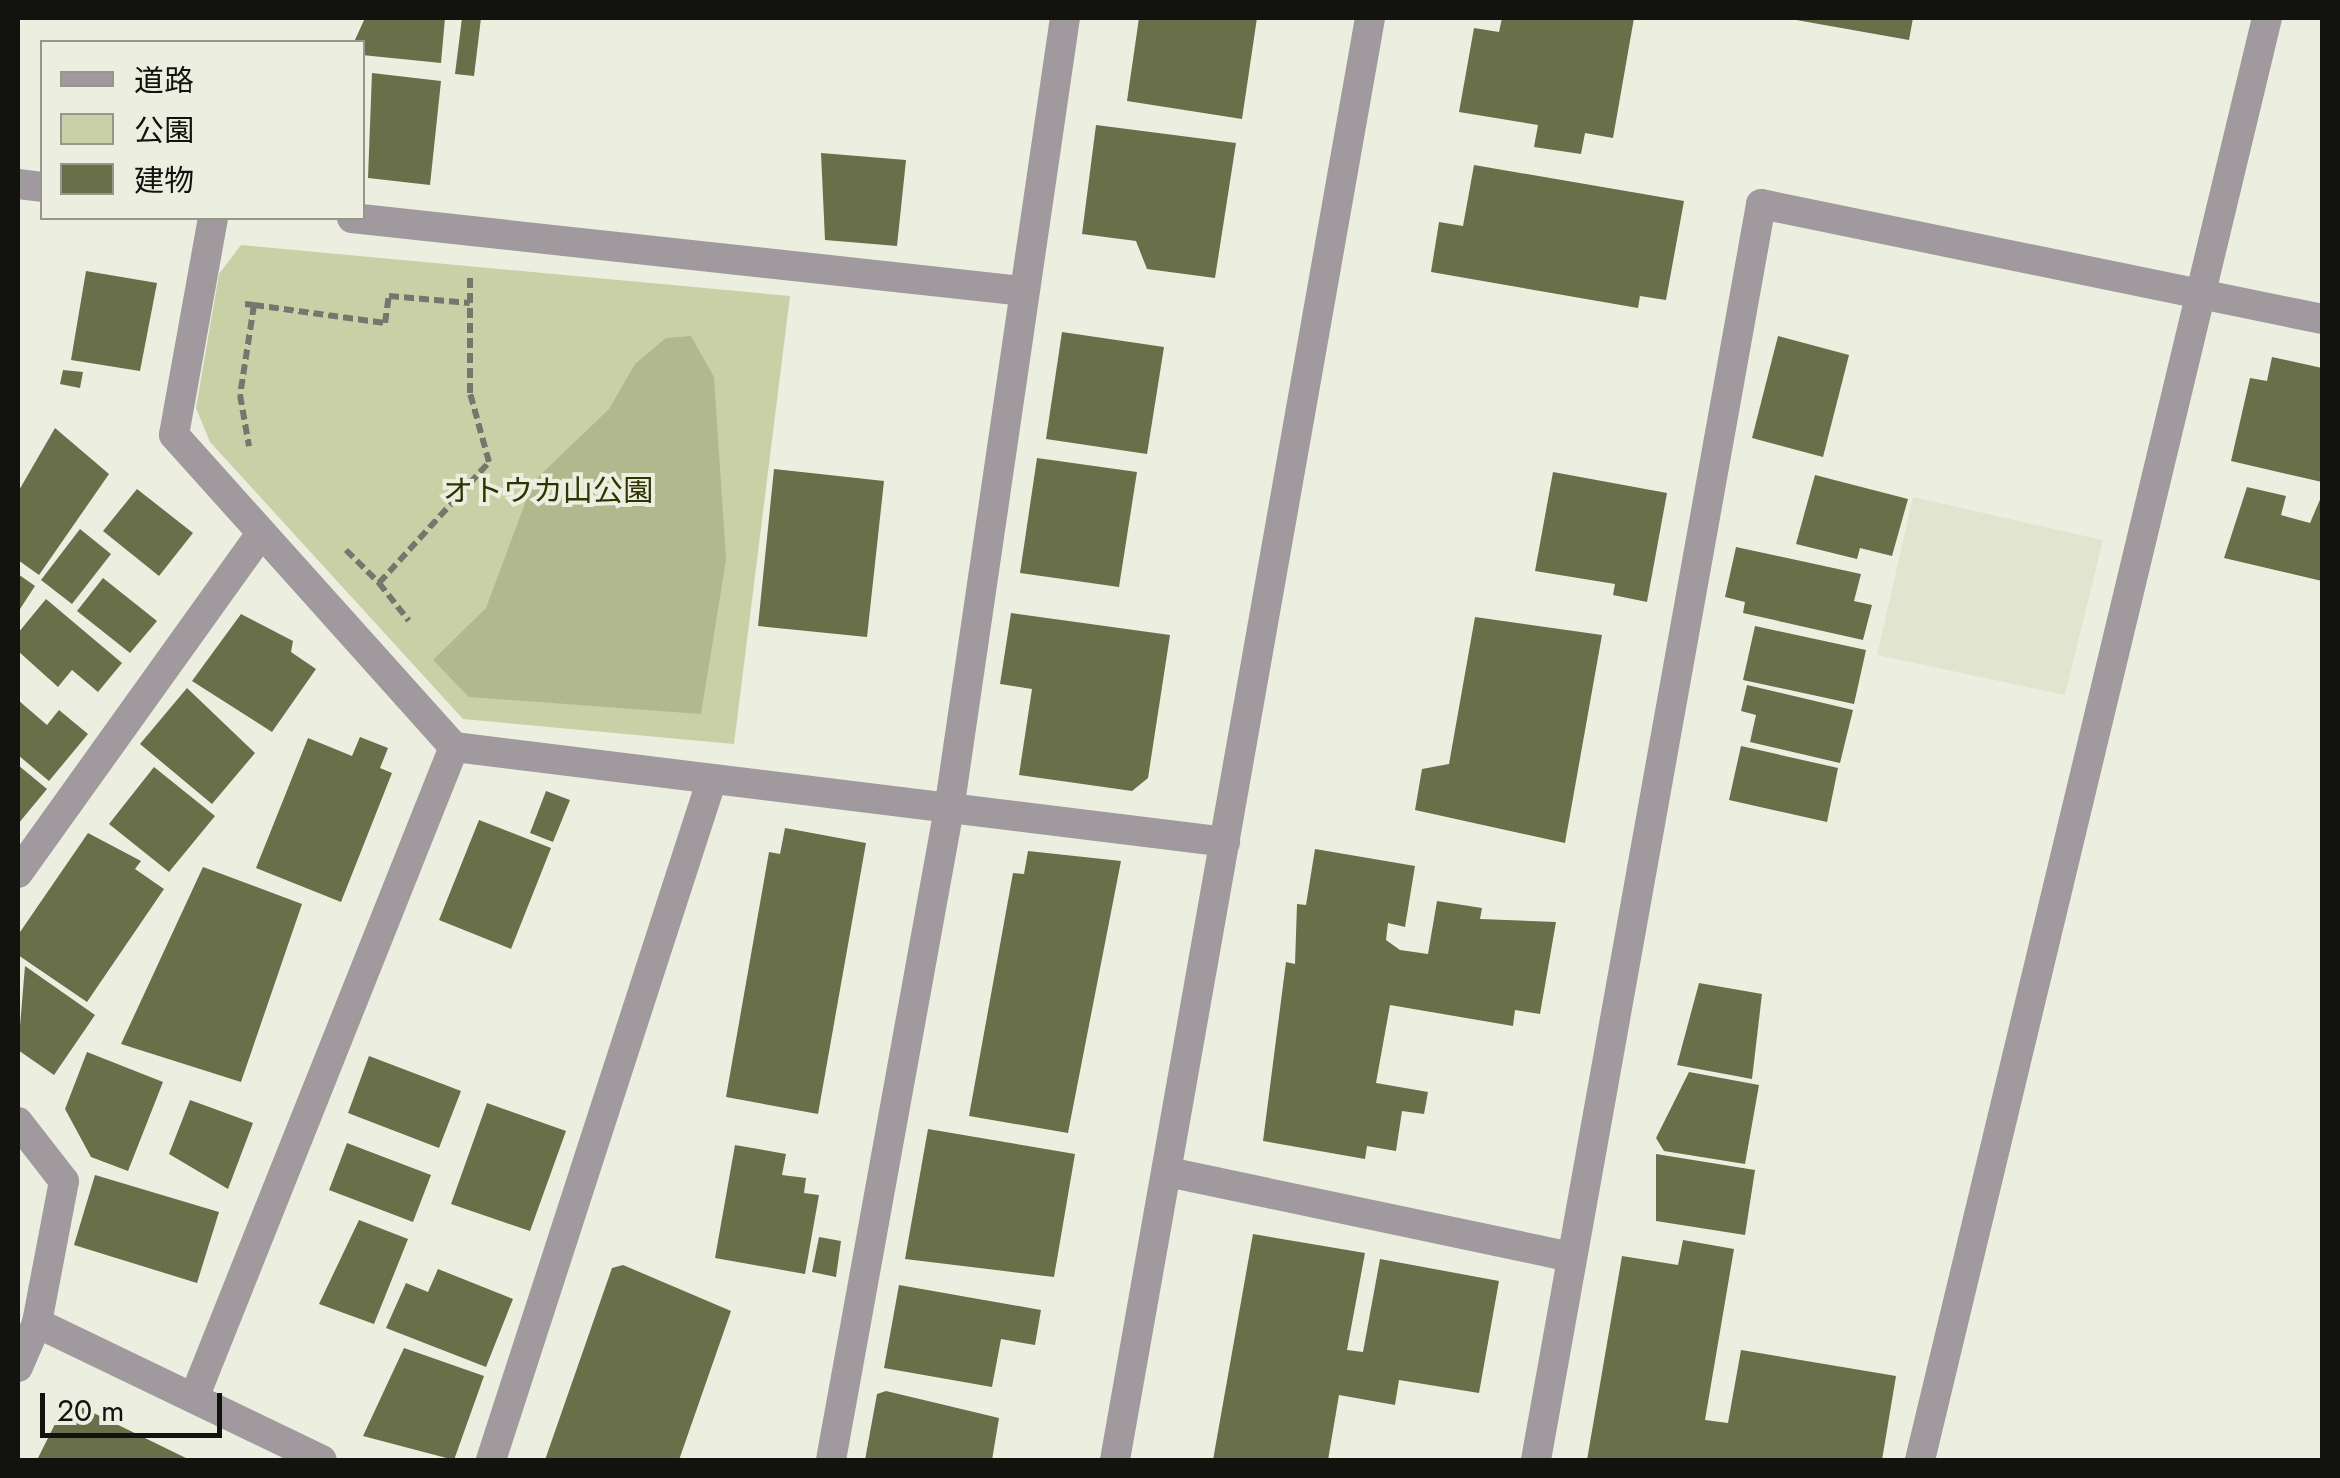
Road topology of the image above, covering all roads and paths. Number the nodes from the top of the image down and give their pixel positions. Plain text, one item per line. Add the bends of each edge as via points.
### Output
1 (1066, 18) edge
2 (1370, 18) edge
3 (2267, 18) edge
4 (365, 219) edge
5 (213, 220) edge
6 (470, 230) junction
7 (1022, 291) junction
8 (2198, 293) junction
9 (199, 297) junction
10 (470, 303) junction
11 (254, 305) junction
12 (2322, 319) edge
13 (262, 463) dead end
14 (261, 532) junction
15 (338, 543) dead end
16 (454, 747) junction
17 (712, 779) junction
18 (950, 803) junction
19 (1225, 842) junction
20 (18, 873) edge
21 (18, 1122) edge
22 (1168, 1172) junction
23 (1571, 1257) junction
24 (37, 1323) junction
25 (18, 1366) edge
26 (194, 1398) junction
27 (322, 1460) edge
28 (491, 1460) edge
29 (831, 1460) edge
30 (1116, 1460) edge
31 (1536, 1460) edge
32 (1920, 1460) edge

1 - 7 street
2 - 19 street
3 - 8 street
4 - 6 street
5 - 9 street
6 - 7 street
6 - 10 path
7 - 18 street
8 - 12 street
8 - 23 street via 1761,204
8 - 32 street
9 - 11 path
9 - 14 street via 174,434
10 - 11 path via 389,296 385,324
10 - 15 path via 470,393 489,462 379,583
11 - 13 path via 241,427
14 - 16 street
14 - 20 street
16 - 17 street
16 - 26 street
17 - 18 street
17 - 28 street
18 - 19 street
18 - 29 street
19 - 22 street
21 - 24 street via 64,1181
22 - 23 street
22 - 30 street
23 - 31 street
24 - 25 street
24 - 26 street
26 - 27 street

